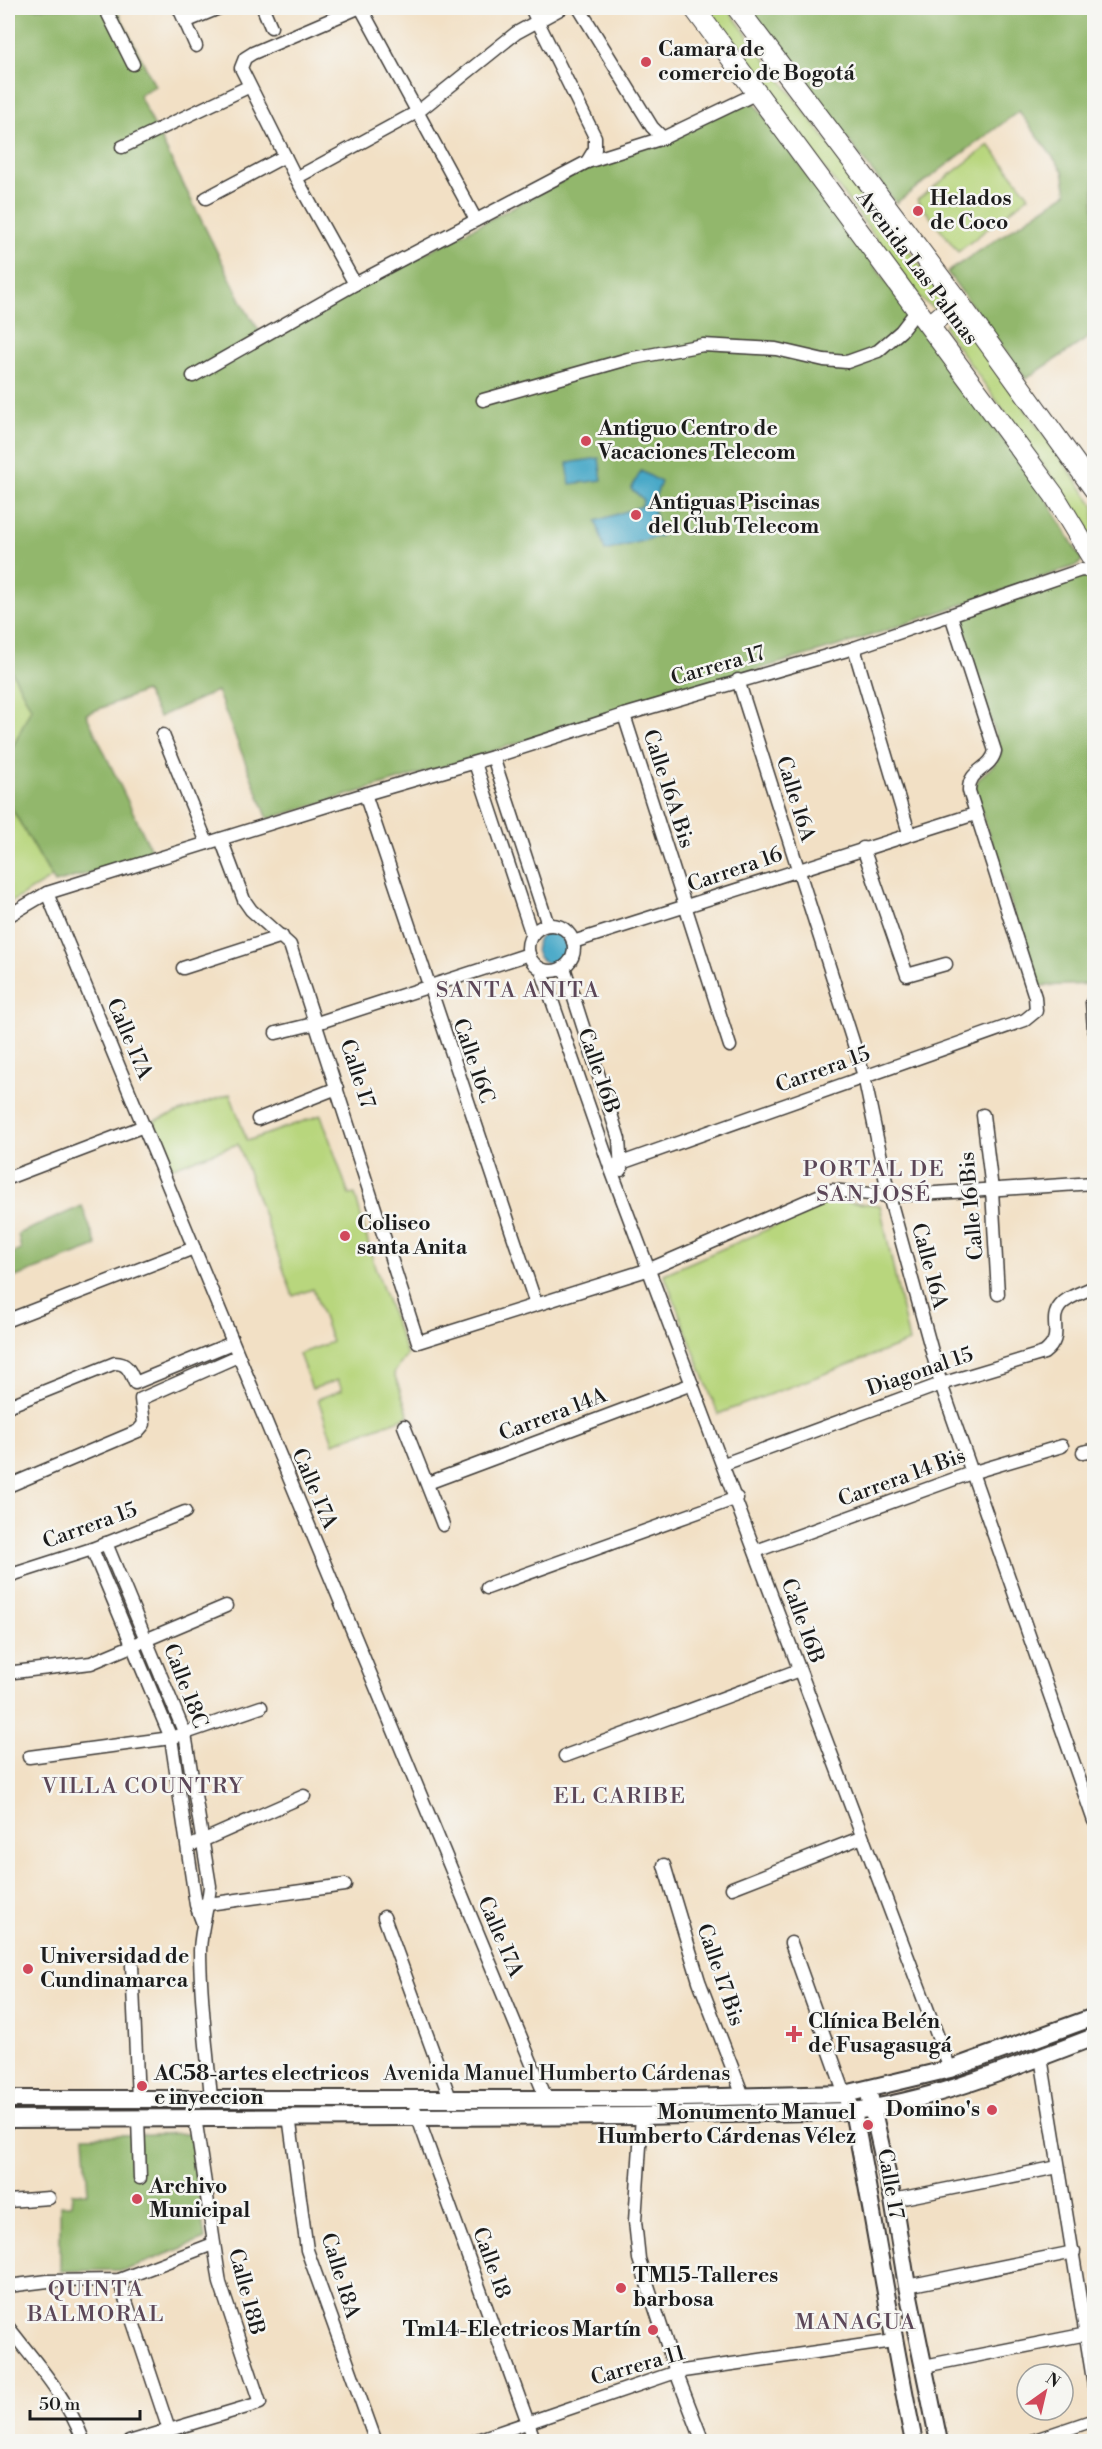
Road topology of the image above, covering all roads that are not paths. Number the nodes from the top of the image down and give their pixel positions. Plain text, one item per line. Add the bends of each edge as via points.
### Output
1 (105, 8) edge
2 (179, 8) edge
3 (219, 8) edge
4 (262, 8) edge
5 (359, 8) edge
6 (531, 8) edge
7 (562, 8) edge
8 (579, 8) edge
9 (694, 8) edge
10 (737, 8) edge
11 (538, 20) junction
12 (186, 22) junction
13 (271, 27) dead end
14 (196, 46) dead end
15 (134, 64) dead end
16 (248, 87) junction
17 (757, 93) junction
18 (419, 111) junction
19 (663, 138) junction
20 (122, 147) dead end
21 (285, 156) junction
22 (587, 162) junction
23 (296, 178) junction
24 (206, 198) dead end
25 (476, 220) junction
26 (355, 284) junction
27 (958, 301) junction
28 (924, 317) junction
29 (193, 376) dead end
30 (483, 400) dead end
31 (1095, 489) edge
32 (1090, 564) edge
33 (951, 615) junction
34 (855, 648) junction
35 (738, 680) junction
36 (624, 715) junction
37 (163, 735) dead end
38 (493, 758) junction
39 (475, 763) junction
40 (365, 794) junction
41 (975, 814) junction
42 (909, 833) junction
43 (221, 839) junction
44 (207, 843) junction
45 (863, 848) junction
46 (796, 870) junction
47 (47, 893) junction
48 (687, 906) junction
49 (8, 916) edge
50 (548, 925) junction
51 (532, 935) junction
52 (282, 936) junction
53 (573, 942) junction
54 (529, 954) junction
55 (946, 964) dead end
56 (564, 967) junction
57 (183, 968) dead end
58 (542, 969) junction
59 (427, 986) junction
60 (1092, 1002) dead end
61 (316, 1023) junction
62 (1095, 1030) edge
63 (276, 1033) dead end
64 (730, 1046) dead end
65 (864, 1076) junction
66 (338, 1088) junction
67 (983, 1115) dead end
68 (258, 1119) dead end
69 (144, 1126) junction
70 (616, 1166) junction
71 (8, 1178) edge
72 (1095, 1183) edge
73 (992, 1190) junction
74 (889, 1196) junction
75 (194, 1248) junction
76 (650, 1269) junction
77 (1095, 1287) edge
78 (998, 1294) dead end
79 (536, 1304) junction
80 (8, 1320) edge
81 (232, 1343) junction
82 (238, 1356) junction
83 (692, 1384) junction
84 (941, 1384) junction
85 (8, 1407) edge
86 (404, 1426) dead end
87 (1062, 1446) dead end
88 (724, 1464) junction
89 (971, 1473) junction
90 (428, 1483) junction
91 (8, 1486) edge
92 (737, 1498) junction
93 (185, 1512) dead end
94 (443, 1525) dead end
95 (106, 1543) junction
96 (92, 1549) junction
97 (756, 1551) junction
98 (8, 1576) edge
99 (487, 1588) dead end
100 (226, 1606) dead end
101 (147, 1641) junction
102 (133, 1646) junction
103 (799, 1670) junction
104 (14, 1672) dead end
105 (261, 1707) dead end
106 (185, 1734) junction
107 (171, 1738) junction
108 (565, 1756) dead end
109 (29, 1757) dead end
110 (304, 1796) dead end
111 (1095, 1821) edge
112 (860, 1838) junction
113 (203, 1842) junction
114 (189, 1847) junction
115 (664, 1865) dead end
116 (345, 1885) dead end
117 (732, 1888) dead end
118 (202, 1905) junction
119 (384, 1917) dead end
120 (791, 1943) dead end
121 (132, 1965) dead end
122 (1095, 2017) edge
123 (1095, 2037) edge
124 (1041, 2057) junction
125 (950, 2069) junction
126 (867, 2091) junction
127 (845, 2094) junction
128 (743, 2096) junction
129 (411, 2097) junction
130 (211, 2098) junction
131 (450, 2098) junction
132 (546, 2098) junction
133 (8, 2099) edge
134 (138, 2099) junction
135 (875, 2108) junction
136 (853, 2111) junction
137 (289, 2116) junction
138 (642, 2116) junction
139 (195, 2117) junction
140 (417, 2117) junction
141 (138, 2118) junction
142 (8, 2119) edge
143 (1058, 2167) junction
144 (140, 2178) dead end
145 (49, 2199) dead end
146 (893, 2200) junction
147 (8, 2201) edge
148 (213, 2244) junction
149 (1074, 2252) junction
150 (119, 2280) junction
151 (8, 2286) edge
152 (907, 2286) junction
153 (8, 2327) edge
154 (1087, 2334) junction
155 (892, 2341) junction
156 (924, 2366) junction
157 (676, 2372) junction
158 (1095, 2386) edge
159 (1095, 2420) edge
160 (528, 2421) junction
161 (169, 2430) junction
162 (84, 2442) edge
163 (129, 2442) edge
164 (376, 2442) edge
165 (471, 2442) edge
166 (535, 2442) edge
167 (703, 2442) edge
168 (914, 2442) edge
169 (939, 2442) edge
170 (1029, 2442) edge

1 - 15 street
2 - 12 street
3 - 12 street
4 - 13 street
5 - 16 street via 249,55 241,68
5 - 18 street
6 - 11 street
7 - 11 street
8 - 19 street via 652,127
9 - 17 main road, Avenida Las Palmas
10 - 27 main road, Avenida Las Palmas
11 - 18 street via 516,33
11 - 22 street via 595,137 596,149
12 - 14 street
16 - 20 street
16 - 21 street
17 - 19 street
17 - 28 main road, Avenida Las Palmas
18 - 23 street
18 - 25 street
19 - 22 street
21 - 23 street
21 - 24 street
22 - 25 street
23 - 26 street
25 - 26 street
26 - 29 street
27 - 28 main road
27 - 31 main road, Avenida Las Palmas
28 - 30 street via 878,351 847,362 776,349 703,345 628,359
28 - 32 main road, Avenida Las Palmas via 1054,495
32 - 33 street, Carrera 17
33 - 34 street, Carrera 17
33 - 41 street via 994,746 992,761 976,771 970,781
34 - 35 street, Carrera 17
34 - 42 street
35 - 36 street, Carrera 17
35 - 46 street, Calle 16A
36 - 38 street, Carrera 17
36 - 48 street, Calle 16A Bis
37 - 44 street
38 - 39 street, Carrera 17
38 - 50 street
39 - 40 street, Carrera 17
39 - 51 street
40 - 43 street, Carrera 17
40 - 59 street, Calle 16C
41 - 42 street, Carrera 16
41 - 65 street, Carrera 15 via 1035,997 1036,1011 1025,1020
42 - 45 street, Carrera 16
43 - 44 street, Carrera 17
43 - 52 street, Calle 17 via 244,900
44 - 47 street, Carrera 17
45 - 46 street, Carrera 16
45 - 55 street via 907,975
46 - 48 street, Carrera 16
46 - 65 street, Calle 16A
47 - 49 street, Carrera 17
47 - 69 street, Calle 17A
48 - 53 street, Carrera 16
48 - 64 street, Calle 16A Bis
50 - 51 street
50 - 53 street via 564,929
51 - 54 street
52 - 57 street
52 - 61 street, Calle 17 via 290,945
53 - 56 street via 572,958
54 - 58 street
54 - 59 street
56 - 58 street
56 - 70 street, Calle 16B via 619,1139
58 - 70 street, Calle 16B
59 - 61 street
59 - 79 street, Calle 16C
60 - 62 street
61 - 63 street
61 - 66 street, Calle 17
65 - 70 street, Carrera 15
65 - 74 street, Calle 16A
66 - 68 street
66 - 79 street, Calle 17 via 418,1342
67 - 73 street, Calle 16 Bis
69 - 71 street
69 - 75 street, Calle 17A
70 - 76 street, Calle 16B via 619,1185
72 - 73 street
73 - 74 street
73 - 78 street, Calle 16 Bis
74 - 76 street via 832,1190
74 - 84 street, Calle 16A
75 - 80 street
75 - 81 street, Calle 17A
76 - 79 street
76 - 83 street, Calle 16B
77 - 84 street, Diagonal 15 via 1060,1306 1056,1316 1057,1337 1044,1353
81 - 82 street, Calle 17A
81 - 85 street via 135,1383 128,1368 115,1363
82 - 91 street via 141,1399 144,1424 138,1431
82 - 132 street, Calle 17A
83 - 88 street, Calle 16B
83 - 90 street, Carrera 14A
84 - 88 street, Diagonal 15
84 - 89 street, Calle 16A
86 - 90 street
87 - 89 street, Carrera 14 Bis
88 - 92 street, Calle 16B
89 - 97 street, Carrera 14 Bis
89 - 111 street, Calle 16A
90 - 94 street
92 - 97 street, Calle 16B
92 - 99 street
93 - 95 street, Carrera 15
95 - 96 street, Carrera 15
95 - 101 street, Calle 18C
96 - 98 street, Carrera 15
96 - 102 street, Calle 18C
97 - 103 street, Calle 16B
100 - 101 street
101 - 102 street
101 - 106 street, Calle 18C
102 - 104 street via 90,1662
102 - 107 street, Calle 18C
103 - 108 street
103 - 112 street, Calle 16B
105 - 106 street
106 - 107 street
106 - 113 street, Calle 18C
107 - 109 street
107 - 114 street, Calle 18C
110 - 113 street
112 - 117 street
112 - 125 street, Calle 16B
113 - 114 street
113 - 118 street, Calle 18C via 210,1886
114 - 118 street, Calle 18C
115 - 128 street, Calle 17 Bis via 699,1981
116 - 118 street
118 - 130 street, Calle 18C via 200,1951
119 - 131 street
120 - 127 street, Calle 17
121 - 134 street
122 - 125 main road, Avenida Manuel Humberto Cárdenas
123 - 124 main road, Avenida Manuel Humberto Cárdenas
124 - 135 main road, Avenida Manuel Humberto Cárdenas via 955,2087
124 - 143 street
125 - 126 main road, Avenida Manuel Humberto Cárdenas
126 - 127 main road, Avenida Manuel Humberto Cárdenas
126 - 135 main road, Calle 17
127 - 128 main road, Avenida Manuel Humberto Cárdenas
127 - 136 main road, Calle 17
128 - 132 main road, Avenida Manuel Humberto Cárdenas
129 - 130 main road, Avenida Manuel Humberto Cárdenas
129 - 131 main road, Avenida Manuel Humberto Cárdenas
129 - 140 street, Calle 18
130 - 134 main road, Avenida Manuel Humberto Cárdenas
131 - 132 main road, Avenida Manuel Humberto Cárdenas
133 - 134 main road, Avenida Manuel Humberto Cárdenas
135 - 136 main road, Avenida Manuel Humberto Cárdenas
135 - 146 main road, Calle 17
136 - 138 main road, Avenida Manuel Humberto Cárdenas
136 - 155 main road, Calle 17
137 - 139 main road, Avenida Manuel Humberto Cárdenas
137 - 140 main road, Avenida Manuel Humberto Cárdenas
137 - 164 street, Calle 18A via 308,2250
138 - 140 main road, Avenida Manuel Humberto Cárdenas
138 - 157 street via 636,2203 639,2259
139 - 141 main road, Avenida Manuel Humberto Cárdenas
139 - 148 street, Calle 18B
140 - 160 street, Calle 18
141 - 142 main road, Avenida Manuel Humberto Cárdenas
141 - 144 street
143 - 146 street
143 - 149 street
145 - 147 street
146 - 152 main road, Calle 17
148 - 150 street
148 - 161 street, Calle 18B via 220,2283 260,2403
149 - 152 street
149 - 154 street
150 - 151 street
150 - 161 street
152 - 156 main road, Calle 17
153 - 162 street via 58,2391
154 - 156 street
154 - 158 street
155 - 157 street, Carrera 11
155 - 168 main road, Calle 17
156 - 169 main road, Calle 17
157 - 160 street, Carrera 11
157 - 167 street
159 - 170 street
160 - 165 street, Carrera 11
160 - 166 street, Calle 18
161 - 163 street

